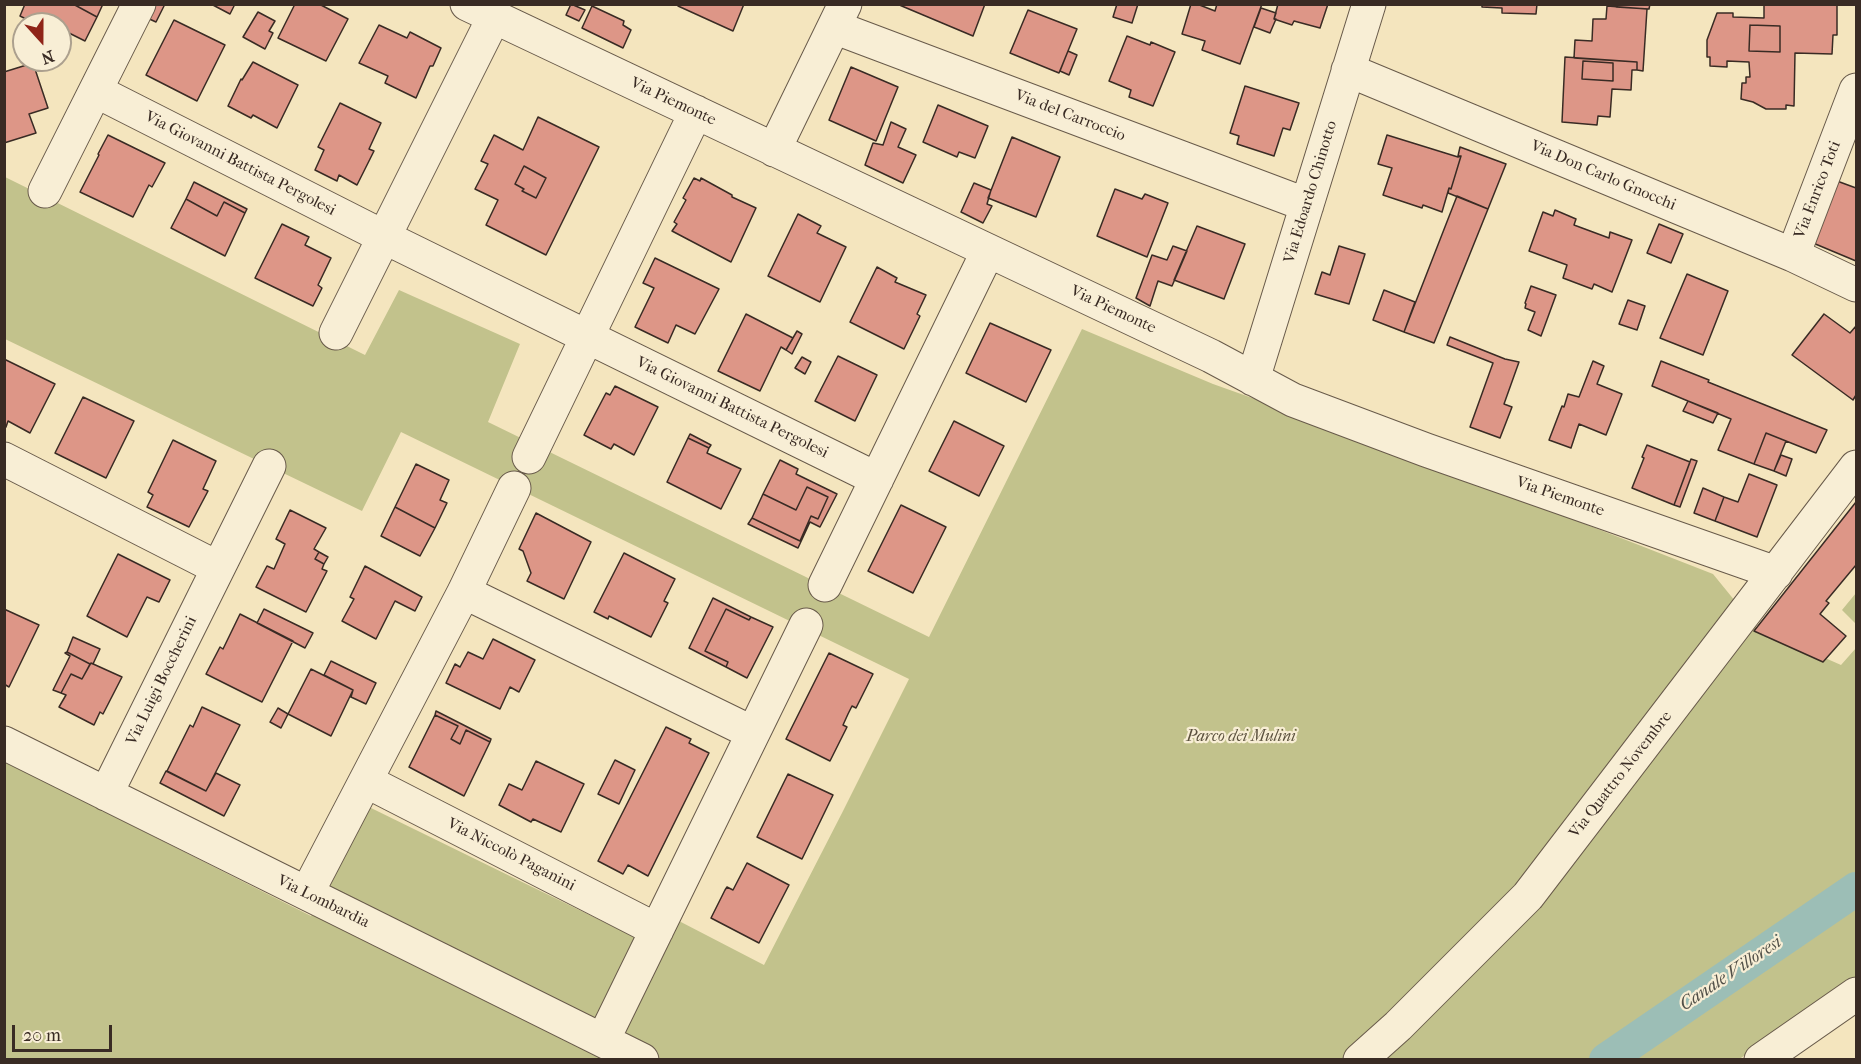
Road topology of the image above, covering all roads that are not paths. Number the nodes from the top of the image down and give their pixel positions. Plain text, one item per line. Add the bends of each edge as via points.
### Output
1 (139, 4) edge
2 (1369, 4) edge
3 (480, 11) edge
4 (839, 16) edge
5 (1348, 70) junction
6 (1857, 90) edge
7 (96, 92) junction
8 (696, 112) junction
9 (774, 150) junction
10 (45, 191) dead end
11 (1307, 205) junction
12 (384, 237) junction
13 (988, 251) junction
14 (1793, 255) junction
15 (1857, 285) edge
16 (336, 333) dead end
17 (587, 337) junction
18 (1253, 379) junction
19 (530, 456) dead end
20 (4, 459) edge
21 (270, 466) dead end
22 (1857, 467) edge
23 (877, 479) junction
24 (514, 488) dead end
25 (218, 568) junction
26 (1776, 573) junction
27 (825, 585) dead end
28 (464, 592) junction
29 (806, 625) dead end
30 (753, 733) junction
31 (4, 743) edge
32 (366, 781) junction
33 (106, 794) junction
34 (307, 893) junction
35 (657, 930) junction
36 (1857, 994) edge
37 (603, 1040) junction
38 (642, 1059) edge
39 (1360, 1059) edge
40 (1761, 1059) edge

1 - 7 street
2 - 5 street, Via Edoardo Chinotto
3 - 8 street, Via Piemonte
3 - 12 street
4 - 9 street
4 - 11 street, Via del Carroccio
5 - 11 street, Via Edoardo Chinotto
5 - 14 street, Via Don Carlo Gnocchi
6 - 14 street, Via Enrico Toti
7 - 10 street
7 - 12 street, Via Giovanni Battista Pergolesi
8 - 9 street, Via Piemonte
8 - 17 street
9 - 13 street, Via Piemonte
11 - 18 street, Via Edoardo Chinotto
12 - 16 street
12 - 17 street, Via Giovanni Battista Pergolesi
13 - 18 street, Via Piemonte
13 - 23 street
14 - 15 street, Via Don Carlo Gnocchi
17 - 19 street
17 - 23 street, Via Giovanni Battista Pergolesi
18 - 26 street, Via Piemonte via 1293,400 1426,450
20 - 25 street
21 - 25 street, Via Luigi Boccherini
22 - 26 street, Via Quattro Novembre
23 - 27 street
24 - 28 street
25 - 33 street, Via Luigi Boccherini
26 - 39 street, Via Quattro Novembre via 1528,896
28 - 30 street
28 - 32 street
29 - 30 street
30 - 35 street
31 - 33 street, Via Lombardia
32 - 34 street
32 - 35 street, Via Niccolò Paganini
33 - 34 street, Via Lombardia
34 - 37 street, Via Lombardia
35 - 37 street
36 - 40 street
37 - 38 street, Via Lombardia

